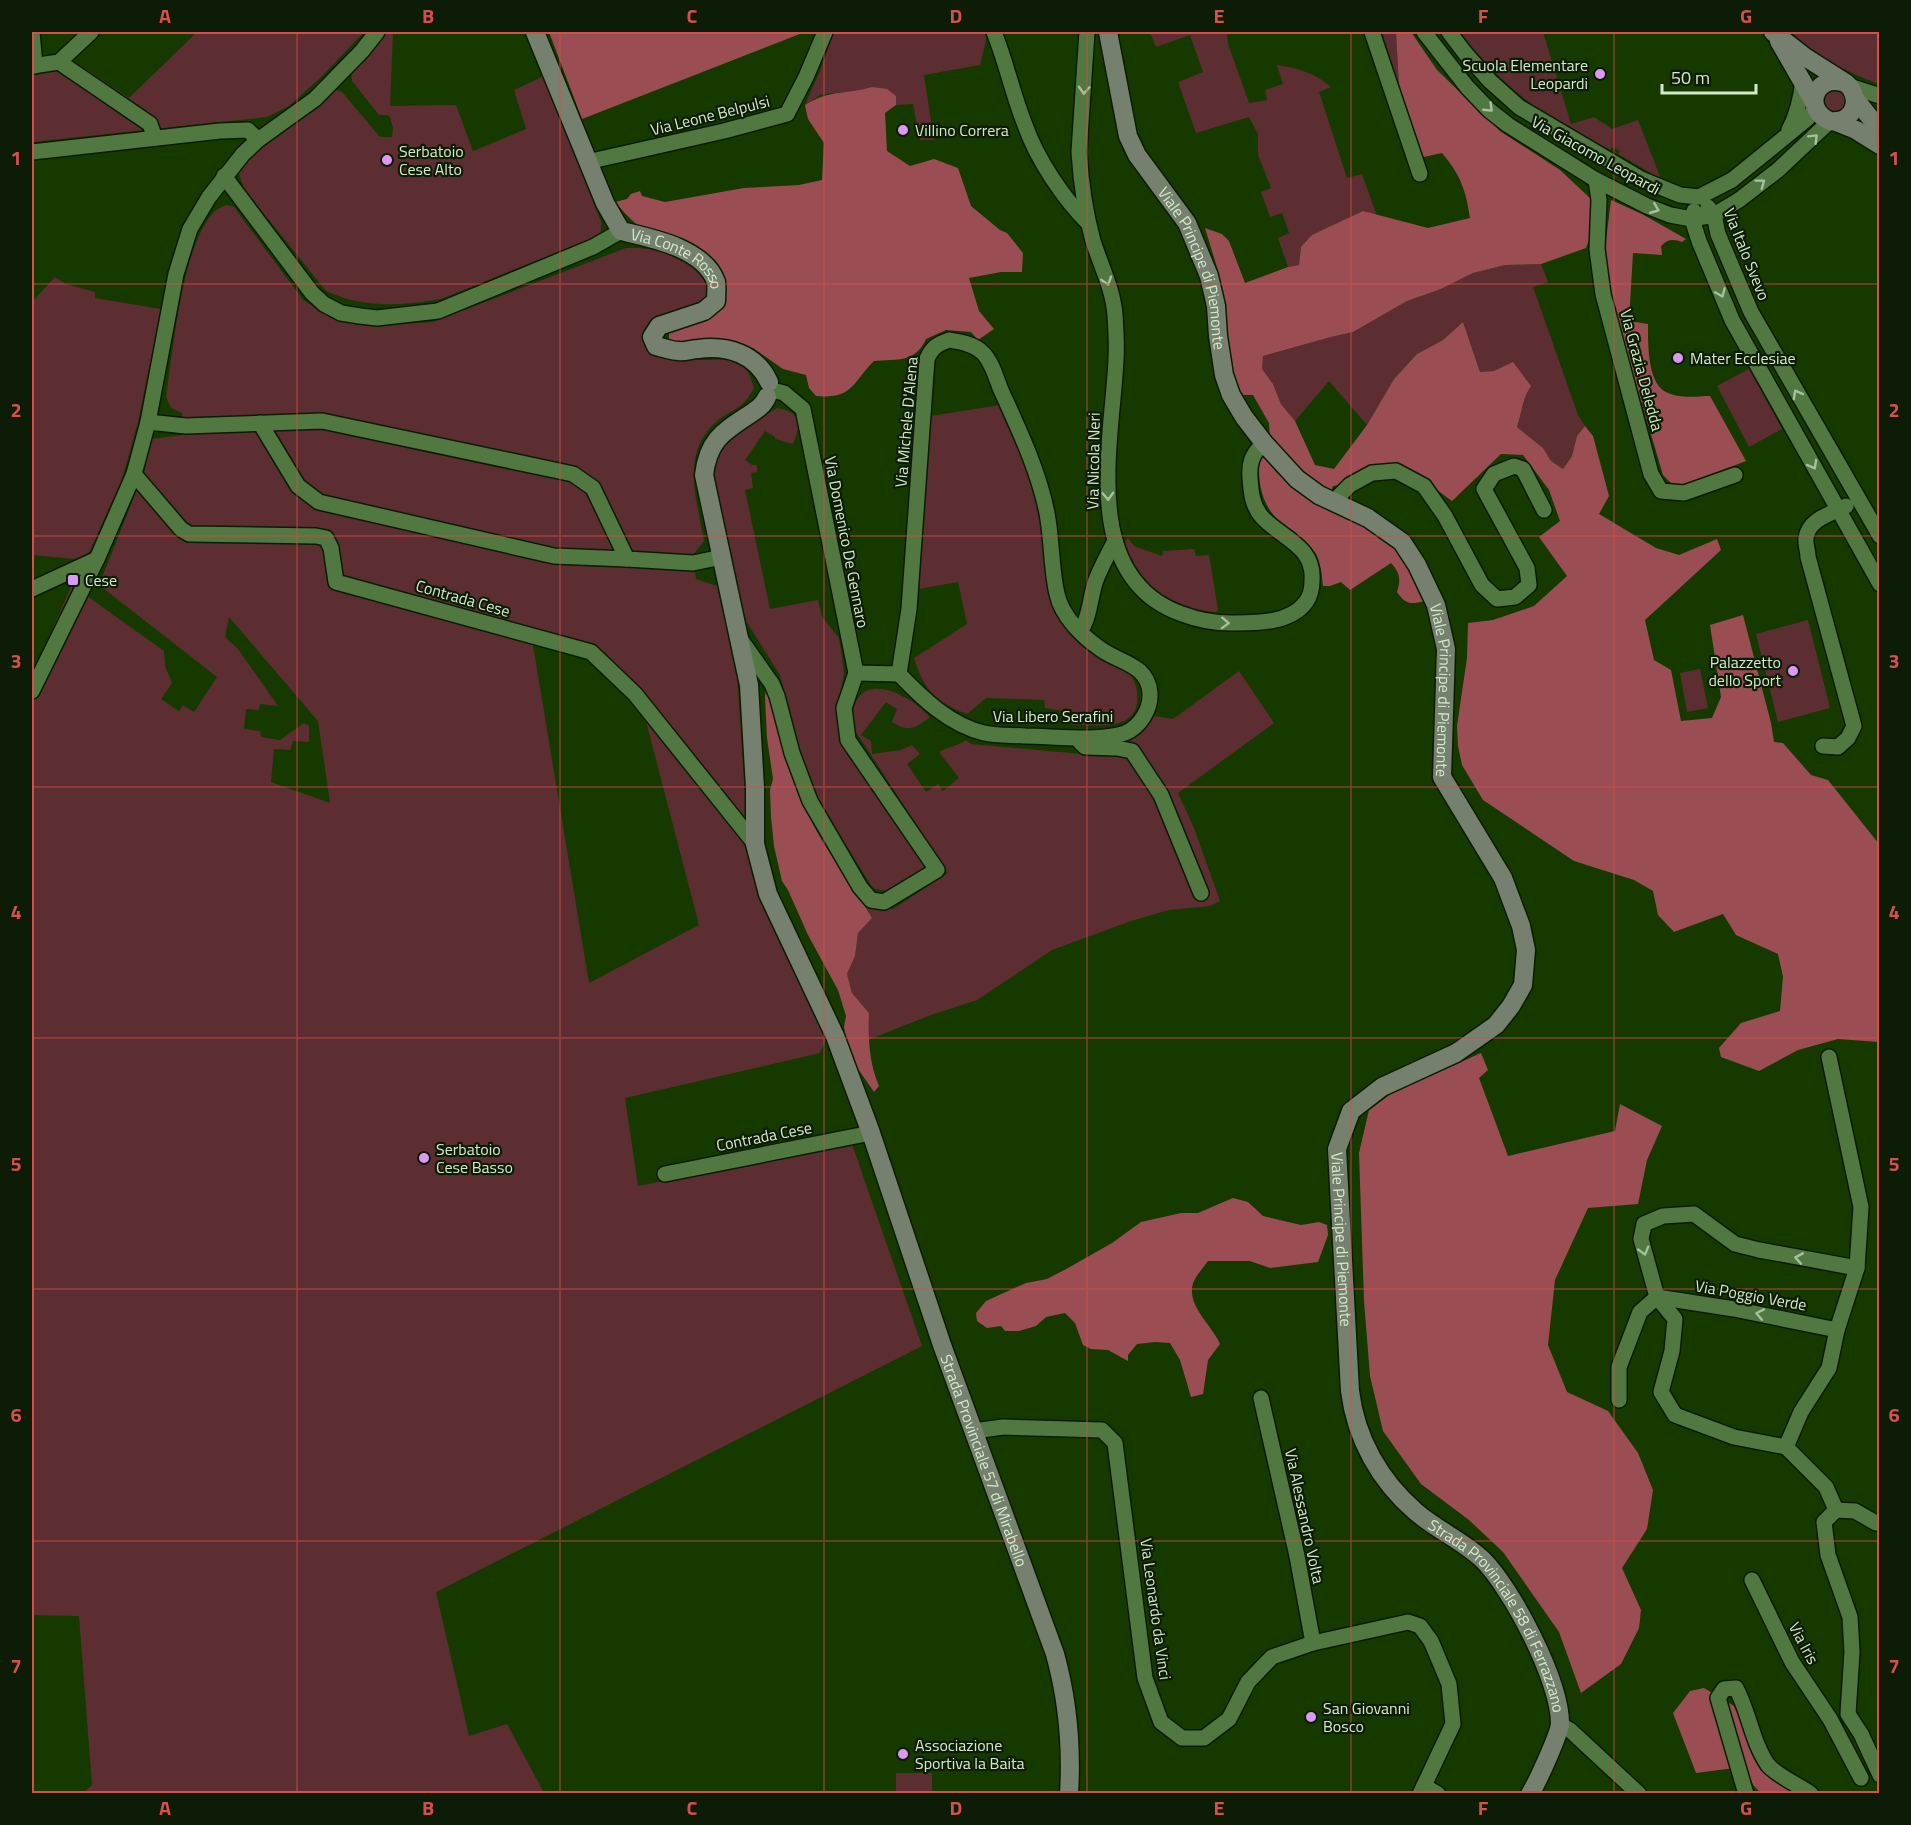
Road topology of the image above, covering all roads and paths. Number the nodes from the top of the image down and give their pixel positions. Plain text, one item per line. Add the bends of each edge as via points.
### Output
1 (32, 32) edge
2 (91, 32) edge
3 (377, 32) edge
4 (535, 32) edge
5 (825, 32) edge
6 (994, 32) edge
7 (1087, 32) edge
8 (1108, 32) edge
9 (1372, 32) edge
10 (1424, 32) edge
11 (1449, 32) edge
12 (1773, 32) edge
13 (58, 62) junction
14 (33, 66) edge
15 (1803, 80) junction
16 (1880, 96) edge
17 (1815, 105) junction
18 (1851, 106) edge
19 (1540, 120) junction
20 (1880, 130) edge
21 (155, 138) junction
22 (1785, 138) junction
23 (1528, 139) junction
24 (258, 140) junction
25 (1880, 145) edge
26 (32, 152) edge
27 (587, 162) junction
28 (1420, 174) dead end
29 (224, 176) junction
30 (1641, 179) junction
31 (1596, 180) junction
32 (1699, 197) junction
33 (1631, 198) junction
34 (1714, 216) junction
35 (1692, 219) junction
36 (1089, 224) junction
37 (621, 231) junction
38 (1728, 260) junction
39 (1710, 267) junction
40 (771, 390) junction
41 (1810, 418) junction
42 (148, 422) junction
43 (260, 423) junction
44 (1793, 428) junction
45 (1264, 442) junction
46 (134, 474) junction
47 (1735, 475) dead end
48 (1858, 500) junction
49 (1336, 504) junction
50 (1544, 510) dead end
51 (1839, 511) junction
52 (1880, 536) edge
53 (1115, 541) junction
54 (722, 557) junction
55 (97, 559) junction
56 (627, 559) junction
57 (1880, 584) edge
58 (32, 590) edge
59 (1080, 631) junction
60 (741, 640) junction
61 (856, 673) junction
62 (899, 674) junction
63 (32, 691) edge
64 (1076, 737) junction
65 (1822, 747) dead end
66 (755, 844) junction
67 (1201, 893) dead end
68 (1829, 1057) dead end
69 (871, 1133) junction
70 (665, 1174) dead end
71 (1857, 1268) junction
72 (1657, 1297) junction
73 (1837, 1330) junction
74 (1261, 1398) dead end
75 (1619, 1400) dead end
76 (974, 1431) junction
77 (1786, 1447) junction
78 (1836, 1510) junction
79 (1416, 1512) joint
80 (1878, 1525) edge
81 (1752, 1580) dead end
82 (1313, 1642) junction
83 (1848, 1714) junction
84 (1830, 1719) junction
85 (1560, 1725) junction
86 (1880, 1775) edge
87 (1861, 1778) dead end
88 (1428, 1791) edge
89 (1069, 1794) edge
90 (1530, 1794) edge
91 (1639, 1794) edge
92 (1746, 1794) edge
93 (1811, 1794) edge

1 - 14 street
2 - 13 street
3 - 24 street via 315,99
4 - 27 street, Via Conte Rosso
5 - 27 street, Via Leone Belpulsi via 787,114
6 - 36 street via 1025,127 1070,205
7 -> 36 street, Via Nicola Neri via 1079,152
8 - 45 street, Viale Principe di Piemonte via 1128,136 1191,232 1216,306 1224,375 1244,417
9 - 28 street
10 -> 23 street, Via Giacomo Leopardi via 1489,110
11 - 19 street, Via Giacomo Leopardi via 1490,81
12 - 15 street
12 - 18 street via 1805,57
13 - 14 street
13 - 21 street via 150,124
15 - 17 street
15 - 22 street via 1797,116
16 - 18 street
17 - 18 street via 1821,116
17 - 18 street via 1817,91 1830,81
17 - 22 street via 1807,119
18 - 20 street
18 - 25 street via 1856,130
34 -> 18 street, Via Giacomo Leopardi via 1778,170
19 - 23 street
19 - 30 street, Via Giacomo Leopardi
21 - 24 street via 248,130
21 - 26 street
22 - 32 street via 1732,180
23 - 31 street, Via Giacomo Leopardi
24 - 29 street
27 - 37 street, Via Conte Rosso
29 - 37 street via 312,293 341,313 360,316 377,318 438,311 593,247
29 - 42 street via 190,230 176,274
30 - 32 street, Via Giacomo Leopardi via 1680,195
30 - 33 street
31 - 33 street, Via Giacomo Leopardi
31 - 47 street, Via Grazia Deledda via 1597,249 1603,294 1651,474 1661,491 1684,493
32 - 34 street, Via Italo Svevo
32 - 35 street, Via Italo Svevo
33 -> 35 street, Via Giacomo Leopardi via 1670,215
34 - 35 street, Via Giacomo Leopardi
34 - 38 street, Via Italo Svevo
35 - 39 street
36 -> 53 street, Via Nicola Neri via 1115,312 1108,488
37 - 40 street, Via Conte Rosso via 690,253 711,273 716,284 716,301 704,311 658,326 652,338 656,346 681,352 700,348 732,350 749,357 764,371
38 - 39 street
41 -> 38 street, Via Italo Svevo via 1751,312
39 -> 44 street via 1732,320
40 - 54 street, Strada Provinciale 57 di Mirabello via 760,408 719,436 706,457 704,475
40 - 61 street, Via Domenico De Gennaro via 784,393 802,409
41 - 44 street
41 - 48 street, Via Italo Svevo
42 - 43 street via 186,426
42 - 46 street
43 - 56 street via 298,486 319,502 554,556
43 - 56 street via 322,421 573,474 593,488
44 -> 51 street
45 - 49 street, Viale Principe di Piemonte via 1297,479
53 -> 45 street, Via Nicola Neri via 1124,567 1136,585 1167,609 1225,623 1292,615 1312,590 1313,571 1298,544 1261,516 1254,504 1252,454
46 - 55 street
46 - 66 street, Contrada Cese via 189,534 326,538 336,582 591,652 635,694
48 - 51 street
48 - 52 street, Via Italo Svevo
49 - 50 street via 1350,485 1372,472 1396,471 1424,486 1482,585 1497,599 1515,597 1529,585 1527,568 1484,489 1494,474 1514,466 1523,469
49 - 79 street, Viale Principe di Piemonte via 1368,518 1402,542 1436,605 1446,649 1442,777 1503,878 1526,950 1523,985 1496,1025 1456,1053 1382,1087 1351,1111 1337,1149 1352,1407 1376,1467
51 - 57 street
51 - 65 street via 1811,525 1806,538 1854,726 1838,747
53 - 59 street via 1096,580 1086,624
54 - 56 street via 693,563
54 - 60 street, Strada Provinciale 57 di Mirabello
55 - 58 street
55 - 63 street
59 - 62 street, Via Michele D'Alena via 1065,614 1058,596 1047,515 1035,466 989,363 977,349 949,340 932,349 927,359 909,609
59 - 64 street, Via Libero Serafini via 1103,650 1138,668 1150,693 1142,720 1127,733
60 - 61 street via 772,684 810,801 860,887 871,900 884,902 937,870 848,740 844,708
60 - 66 street, Strada Provinciale 57 di Mirabello via 749,685
61 - 62 street
62 - 64 street, Via Libero Serafini via 924,700 985,734
64 - 67 street via 1084,747 1132,751 1161,795
66 - 69 street, Strada Provinciale 57 di Mirabello via 768,894 835,1036
68 - 71 street via 1861,1207
69 - 70 street, Contrada Cese
69 - 76 street, Strada Provinciale 57 di Mirabello
71 -> 72 street via 1735,1244 1694,1214 1663,1216 1644,1224 1641,1239
71 - 73 street
73 -> 72 street, Via Poggio Verde
72 - 75 street via 1640,1312 1619,1367
72 - 77 street via 1675,1319 1672,1352 1661,1392 1675,1416 1734,1437
73 - 77 street via 1829,1368 1801,1412
74 - 82 street, Via Alessandro Volta
76 - 82 street, Via Leonardo da Vinci via 1003,1427 1102,1430 1115,1443 1145,1678 1161,1722 1182,1738 1204,1738 1229,1719 1248,1682 1272,1657
76 - 89 street, Strada Provinciale 57 di Mirabello via 1062,1678 1072,1759
77 - 78 street via 1826,1487
78 - 80 street via 1855,1511
78 - 83 street via 1824,1522 1828,1555 1850,1617
79 - 85 street, Strada Provinciale 58 di Ferrazzano via 1480,1558 1502,1584 1536,1643 1556,1695
81 - 84 street, Via Iris via 1792,1662
82 - 88 street, Via Leonardo da Vinci via 1408,1622 1420,1626 1431,1641 1449,1684 1452,1724
83 - 84 street
83 - 86 street
84 - 87 street, Via Iris
85 - 90 street, Strada Provinciale 58 di Ferrazzano
85 - 91 street
92 - 93 street via 1718,1698 1724,1689 1736,1688 1769,1766

